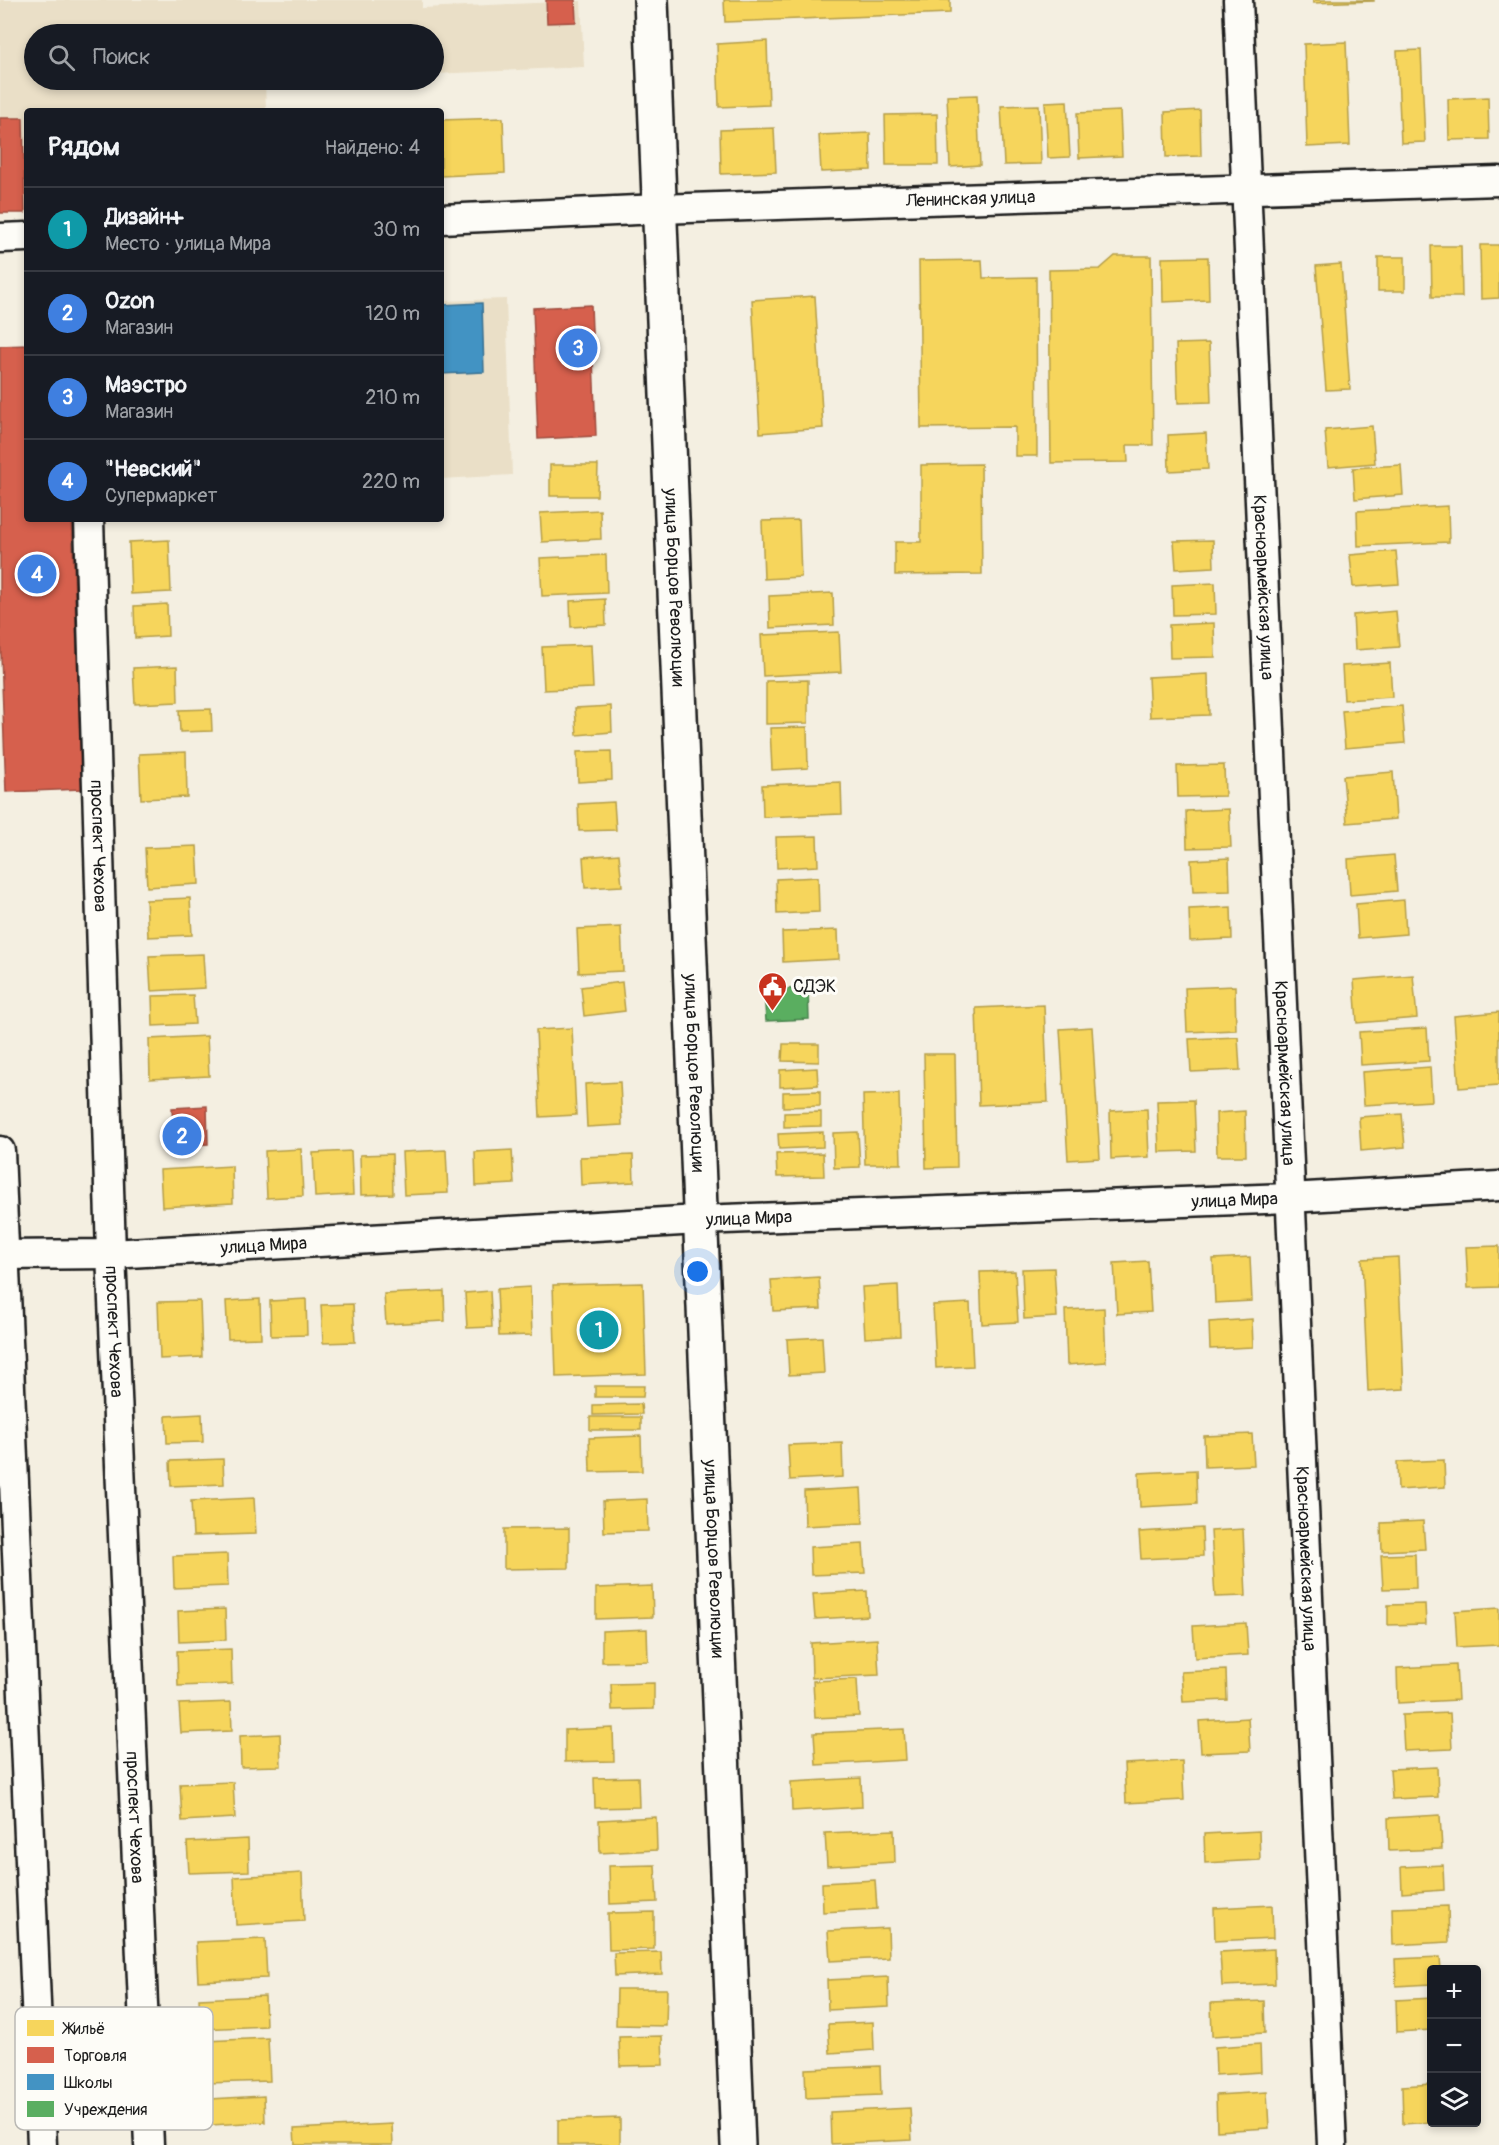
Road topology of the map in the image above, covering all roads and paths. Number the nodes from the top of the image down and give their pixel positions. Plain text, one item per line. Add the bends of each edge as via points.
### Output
1 (651, 0) edge
2 (1238, 0) edge
3 (1499, 181) edge
4 (1245, 192) junction
5 (660, 209) junction
6 (444, 219) edge
7 (24, 237) edge
8 (0, 238) edge
9 (89, 522) edge
10 (0, 1151) edge
11 (1499, 1186) edge
12 (1289, 1197) junction
13 (699, 1220) junction
14 (111, 1254) junction
15 (3, 1255) edge
16 (36, 2007) edge
17 (143, 2007) edge
18 (41, 2130) edge
19 (148, 2130) edge
20 (42, 2145) edge
21 (149, 2145) edge
22 (738, 2145) edge
23 (1332, 2145) edge

1 - 5 main road, улица Борцов Революции
2 - 4 street, Красноармейская улица
3 - 4 street, Ленинская улица
4 - 5 street, Ленинская улица
4 - 12 street, Красноармейская улица
5 - 6 street, Ленинская улица
5 - 13 main road, улица Борцов Революции
7 - 8 street
9 - 14 street, проспект Чехова
10 - 15 street
11 - 12 street, улица Мира
12 - 13 street, улица Мира
12 - 23 street, Красноармейская улица
13 - 14 street, улица Мира
13 - 22 main road, улица Борцов Революции
14 - 15 street, улица Мира
14 - 17 street, проспект Чехова
15 - 16 street
18 - 20 street
19 - 21 street, проспект Чехова

